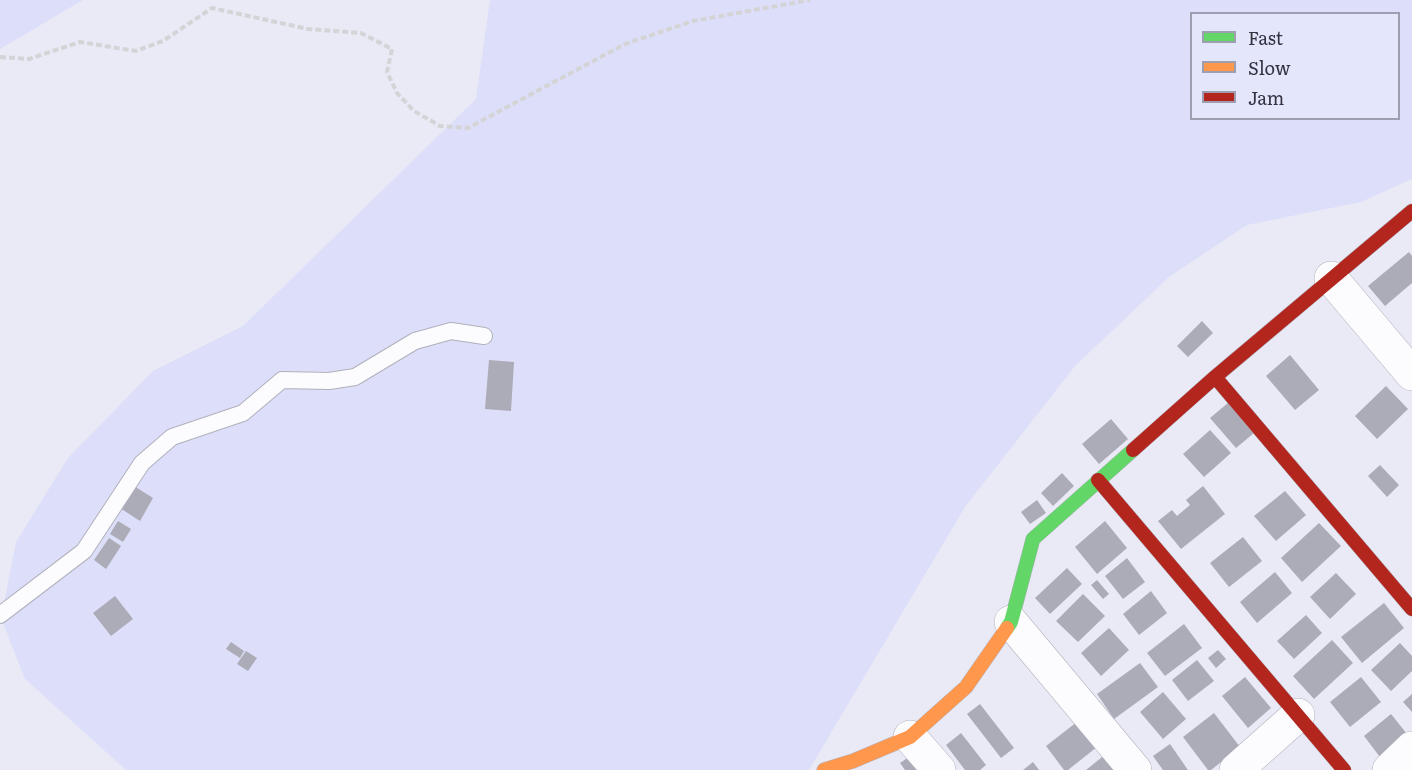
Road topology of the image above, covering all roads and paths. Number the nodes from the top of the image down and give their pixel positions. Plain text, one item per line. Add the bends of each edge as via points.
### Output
1 (810, 0) edge
2 (0, 57) edge
3 (1412, 211) edge
4 (1331, 278) junction
5 (484, 336) dead end
6 (1412, 374) edge
7 (1215, 377) junction
8 (1098, 480) junction
9 (1412, 609) edge
10 (0, 615) edge
11 (1011, 622) junction
12 (1298, 716) junction
13 (910, 737) junction
14 (1412, 748) edge
15 (824, 770) edge
16 (939, 770) edge
17 (1135, 770) edge
18 (1236, 770) edge
19 (1344, 770) edge
20 (1389, 770) edge

1 - 2 path via 693,21 625,44 468,128 440,126 414,111 397,93 387,72 392,49 361,33 308,29 212,8 163,41 136,51 80,42 29,59
3 - 4 street
4 - 6 street
4 - 7 street
5 - 10 lane via 451,331 414,341 355,377 282,380 243,414 172,437 142,463 84,551
7 - 8 street
7 - 9 street
8 - 11 street via 1034,539
8 - 12 street
11 - 13 street via 966,687
11 - 17 street
12 - 18 street
12 - 19 street
13 - 15 street
13 - 16 street
14 - 20 street

